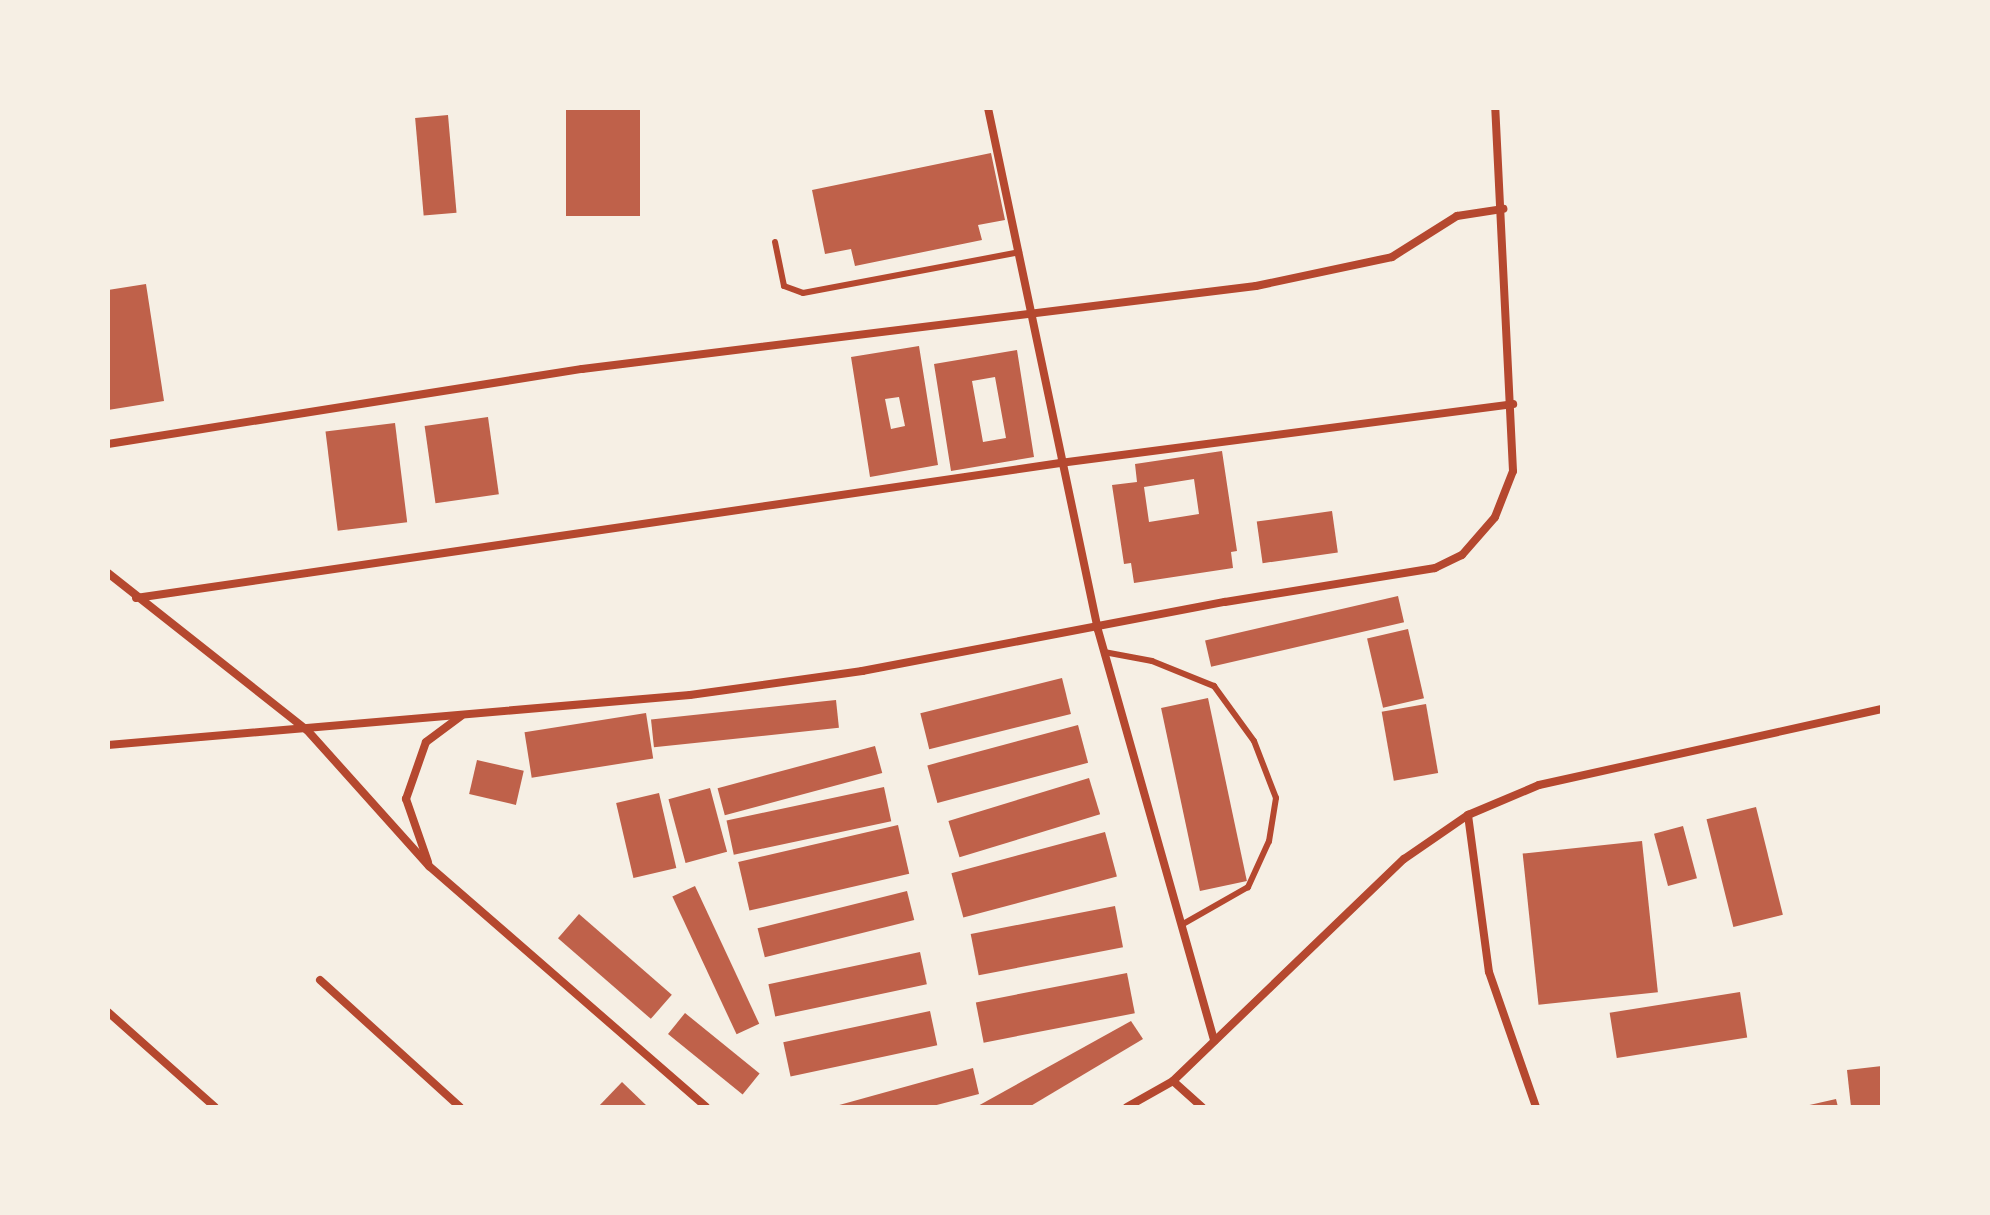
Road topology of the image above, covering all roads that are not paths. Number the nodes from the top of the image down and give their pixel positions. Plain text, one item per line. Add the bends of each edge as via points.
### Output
1 (988, 108) edge
2 (1495, 108) edge
3 (1503, 209) junction
4 (775, 242) dead end
5 (1019, 252) junction
6 (1031, 314) junction
7 (1513, 404) junction
8 (108, 444) edge
9 (1060, 463) junction
10 (108, 573) edge
11 (136, 598) junction
12 (1098, 630) junction
13 (1104, 652) junction
14 (1882, 709) edge
15 (462, 716) junction
16 (307, 730) junction
17 (108, 745) edge
18 (1468, 815) junction
19 (429, 866) junction
20 (1181, 925) junction
21 (320, 980) dead end
22 (108, 1012) edge
23 (1214, 1041) junction
24 (1173, 1081) junction
25 (215, 1107) edge
26 (460, 1107) edge
27 (706, 1107) edge
28 (1127, 1107) edge
29 (1202, 1107) edge
30 (1536, 1107) edge

1 - 5 street
2 - 3 street
3 - 6 street via 1457,216 1392,257 1256,286
3 - 7 street
4 - 5 lane via 784,286 803,293
5 - 6 street
6 - 8 street via 582,369
6 - 9 street
7 - 9 street
7 - 12 street via 1508,495 1462,555 1435,568 1225,602
9 - 11 street
9 - 12 street
10 - 11 street
11 - 16 street
12 - 13 street
12 - 15 street via 706,693
13 - 20 street
13 - 20 lane via 1152,661 1214,686 1254,741 1276,798 1269,841 1248,887
14 - 18 street via 1539,785
15 - 16 street
15 - 19 street via 426,742 406,799
16 - 17 street
16 - 19 street
18 - 23 street via 1404,859
18 - 30 street via 1489,972
19 - 27 street
20 - 23 street
21 - 26 street
22 - 25 street
23 - 24 street
24 - 28 street
24 - 29 street

